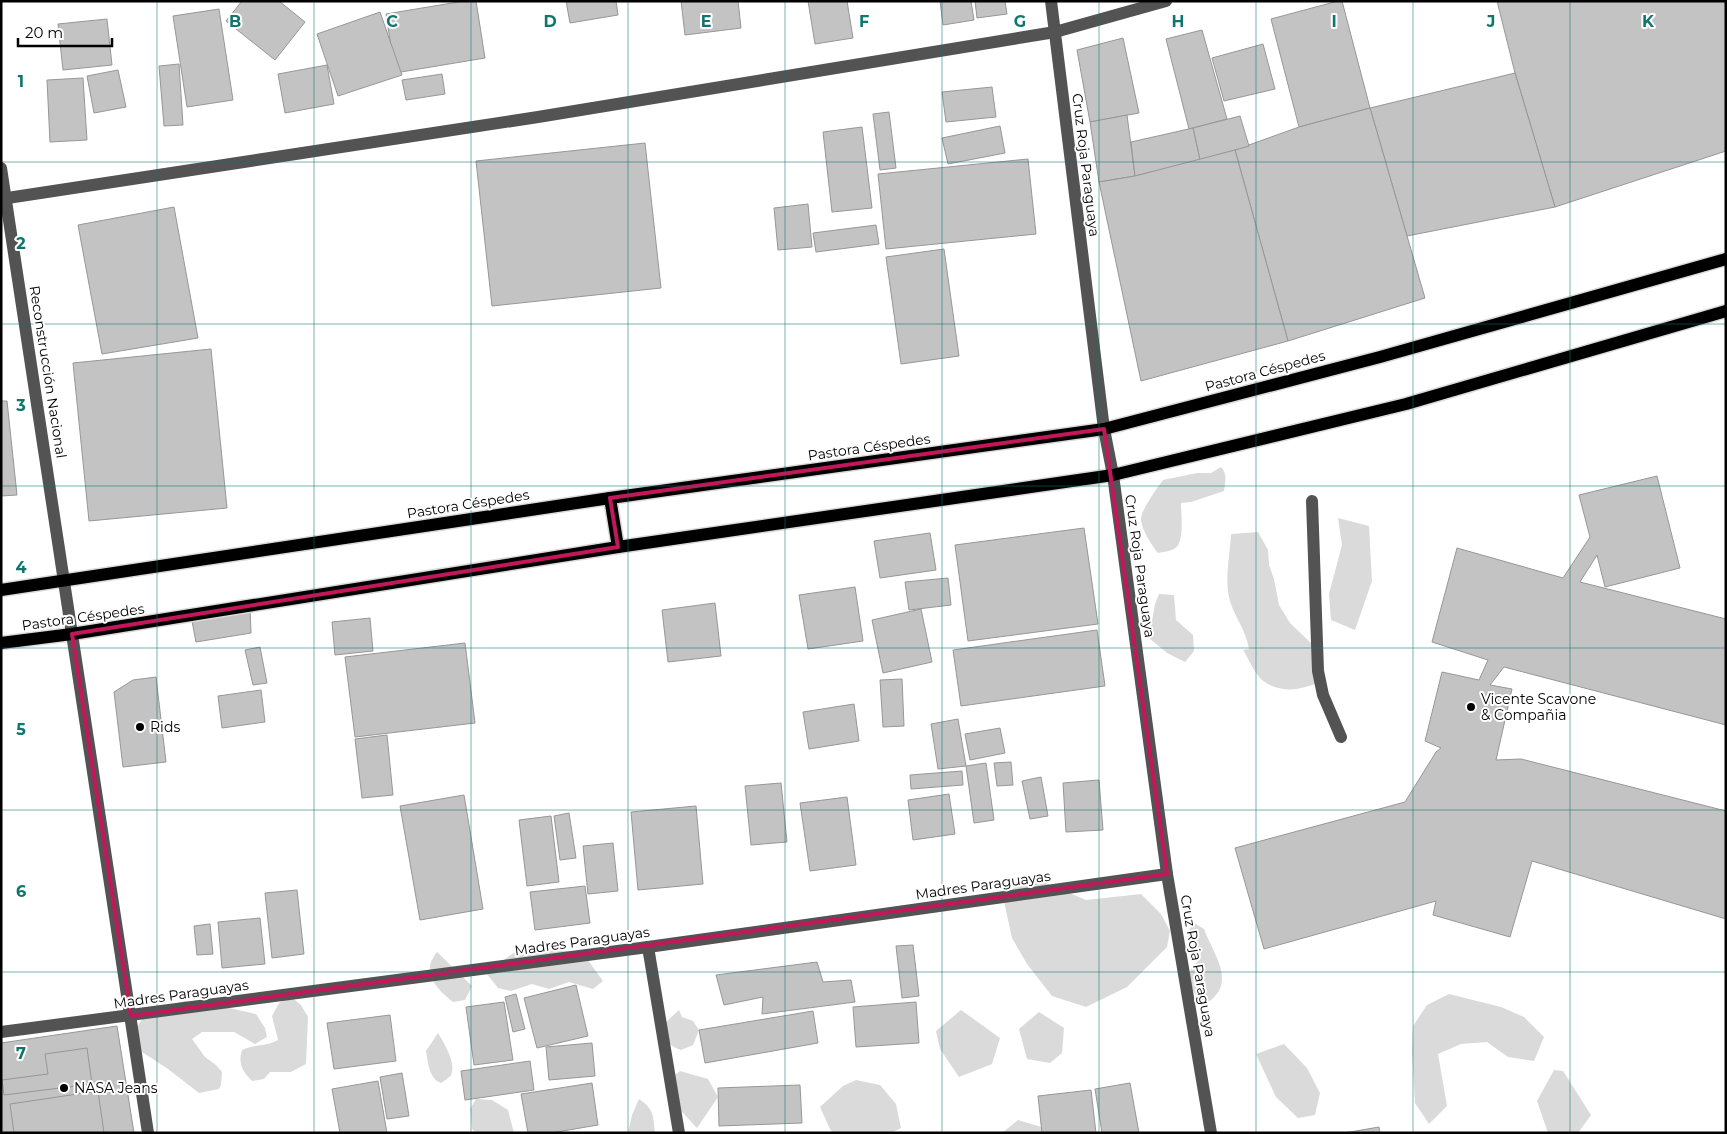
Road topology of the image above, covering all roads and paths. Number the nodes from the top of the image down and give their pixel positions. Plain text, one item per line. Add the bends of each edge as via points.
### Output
1 (1050, 1) edge
2 (1166, 1) edge
3 (1054, 32) junction
4 (1, 168) edge
5 (3, 198) edge
6 (1726, 259) edge
7 (1726, 311) edge
8 (1104, 429) junction
9 (1113, 475) junction
10 (610, 498) junction
11 (1312, 501) dead end
12 (618, 547) junction
13 (65, 582) junction
14 (1, 590) edge
15 (72, 634) junction
16 (1, 643) edge
17 (1341, 737) dead end
18 (1166, 874) junction
19 (648, 947) junction
20 (131, 1016) junction
21 (1, 1032) edge
22 (148, 1133) edge
23 (679, 1133) edge
24 (1211, 1133) edge

1 - 3 street, Cruz Roja Paraguaya
2 - 3 street
3 - 5 street via 538,117
3 - 8 street, Cruz Roja Paraguaya
4 - 5 street, Reconstrucción Nacional
5 - 13 street, Reconstrucción Nacional
6 - 8 main road, Pastora Céspedes via 1380,357
7 - 9 main road, Pastora Céspedes via 1406,404
8 - 9 street, Cruz Roja Paraguaya
8 - 10 main road, Pastora Céspedes
9 - 12 main road, Pastora Céspedes
9 - 18 street, Cruz Roja Paraguaya
10 - 12 main road
10 - 13 main road, Pastora Céspedes
11 - 17 street via 1318,671 1323,695
12 - 15 main road, Pastora Céspedes
13 - 14 main road, Pastora Céspedes
13 - 15 street, Reconstrucción Nacional
15 - 16 main road, Pastora Céspedes
15 - 20 street, Reconstrucción Nacional
18 - 19 street, Madres Paraguayas
18 - 24 street, Cruz Roja Paraguaya
19 - 20 street, Madres Paraguayas
19 - 23 street
20 - 21 street, Madres Paraguayas
20 - 22 street, Reconstrucción Nacional

